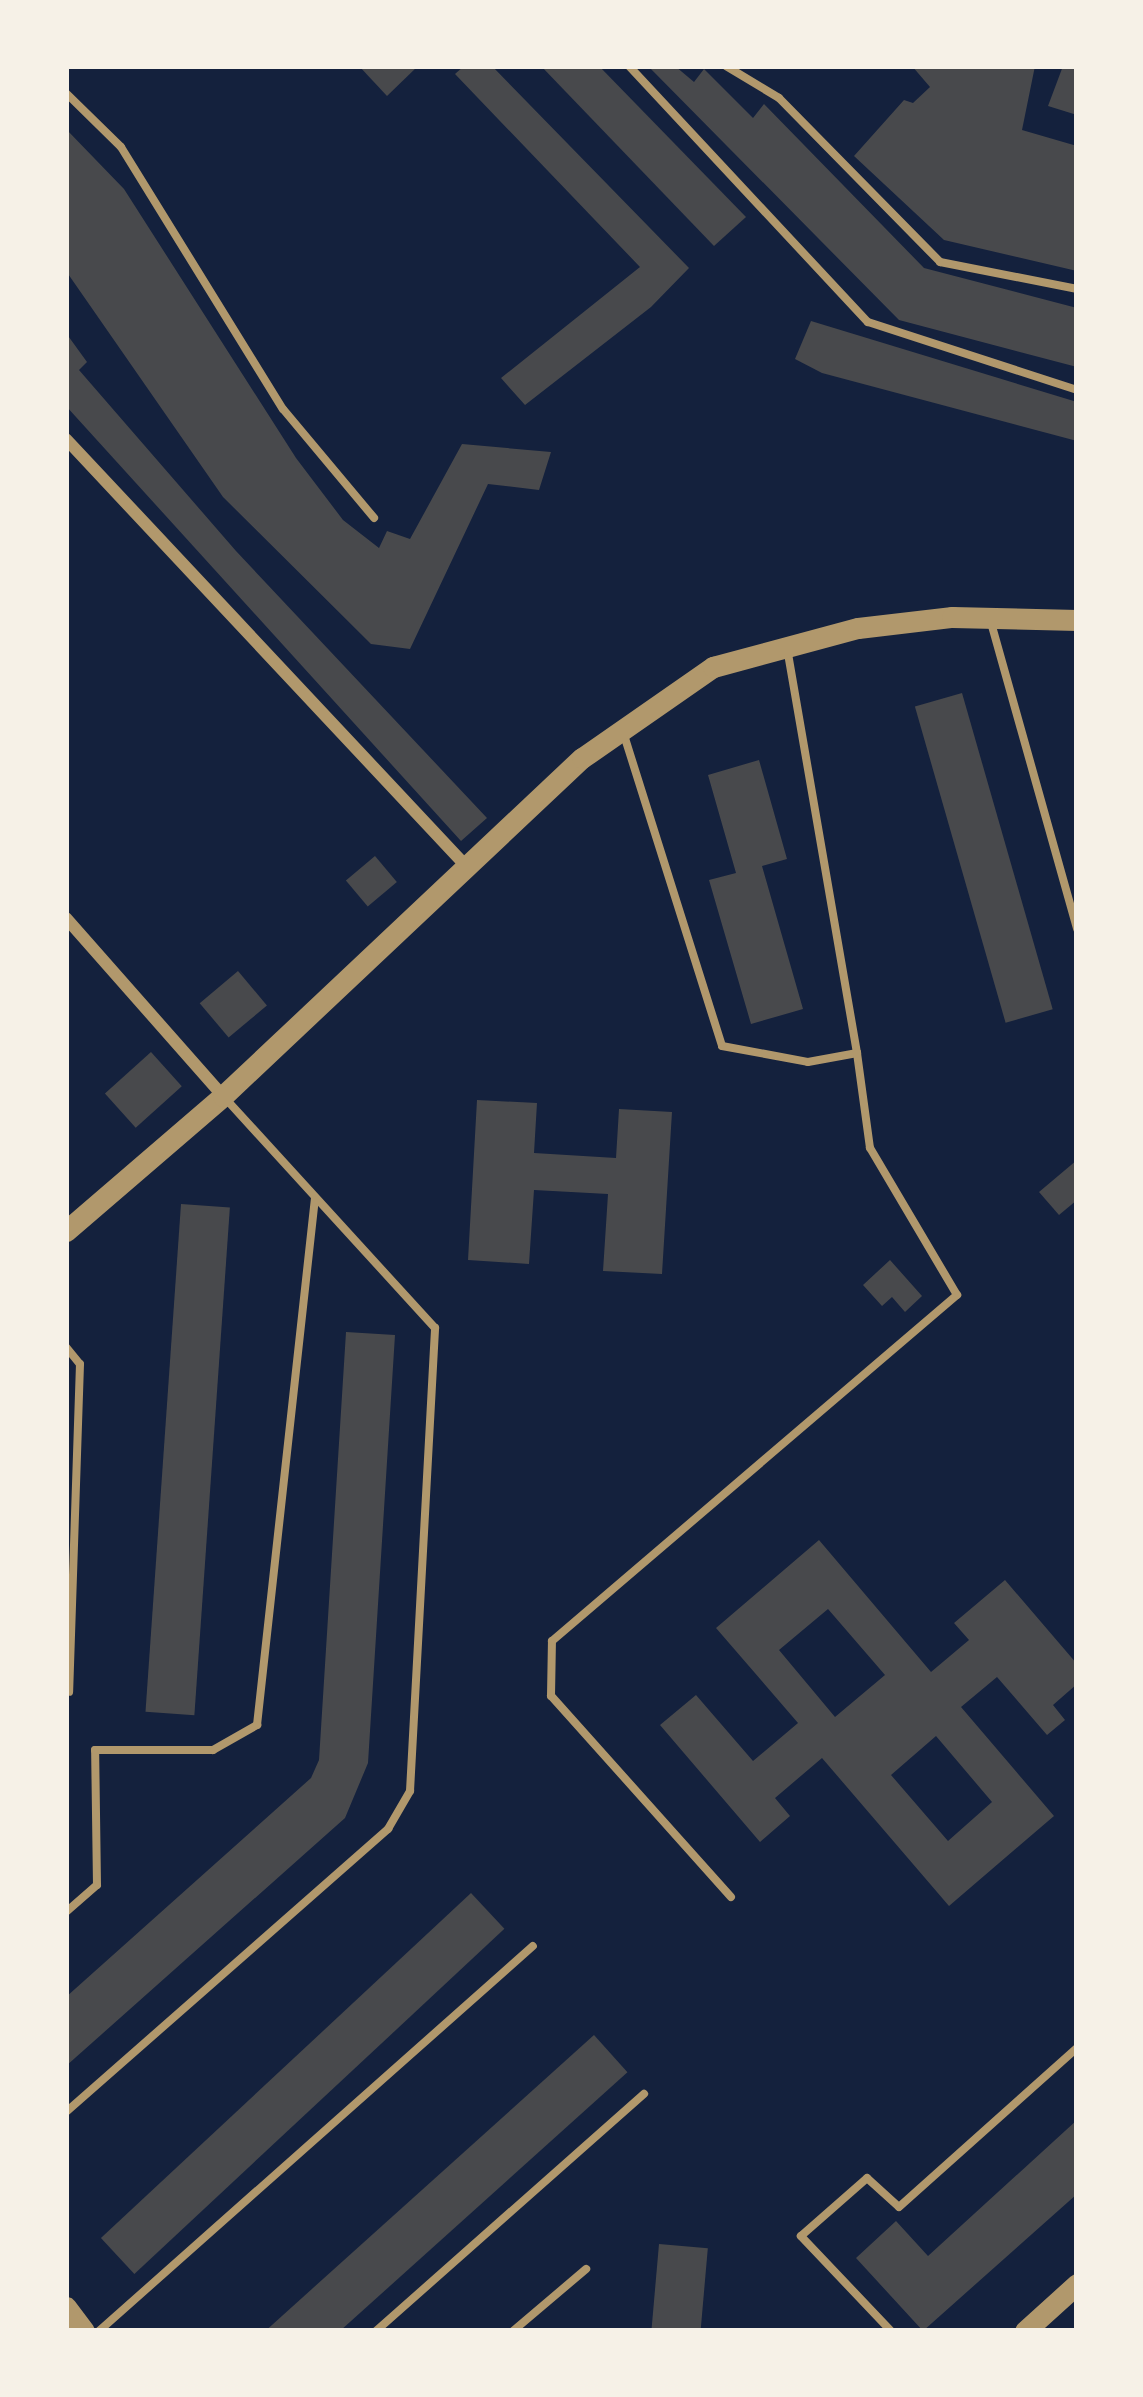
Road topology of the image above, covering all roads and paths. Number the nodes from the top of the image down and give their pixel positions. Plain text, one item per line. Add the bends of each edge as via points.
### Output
1 (629, 66) edge
2 (726, 66) edge
3 (66, 93) edge
4 (1077, 289) edge
5 (1077, 390) edge
6 (66, 439) edge
7 (374, 518) dead end
8 (990, 618) junction
9 (1077, 620) edge
10 (786, 641) junction
11 (621, 728) junction
12 (467, 867) junction
13 (66, 918) edge
14 (1077, 929) edge
15 (857, 1053) junction
16 (223, 1096) junction
17 (315, 1197) junction
18 (66, 1231) edge
19 (66, 1347) edge
20 (69, 1692) dead end
21 (731, 1897) dead end
22 (66, 1912) edge
23 (533, 1946) dead end
24 (1077, 2048) edge
25 (644, 2093) dead end
26 (66, 2111) edge
27 (586, 2269) dead end
28 (1077, 2284) edge
29 (66, 2307) edge
30 (85, 2331) edge
31 (99, 2331) edge
32 (376, 2331) edge
33 (513, 2331) edge
34 (891, 2331) edge
35 (1025, 2331) edge

1 - 5 lane via 868,322
2 - 4 lane via 779,98 940,262
3 - 7 lane via 121,147 284,409
6 - 12 street
8 - 9 street
8 - 10 street
8 - 14 lane
10 - 11 street via 713,667
10 - 15 lane
11 - 12 street
11 - 15 lane via 722,1046 808,1063
12 - 16 street
13 - 16 street
15 - 21 lane via 870,1148 957,1295 552,1641 551,1696
16 - 17 lane
16 - 18 street
17 - 22 lane via 257,1725 213,1750 95,1750 97,1885
17 - 26 lane via 435,1328 410,1791 388,1829
19 - 20 lane via 80,1364
23 - 31 lane
24 - 34 lane via 899,2207 867,2178 801,2236
25 - 32 lane
27 - 33 lane
28 - 35 street
29 - 30 street

